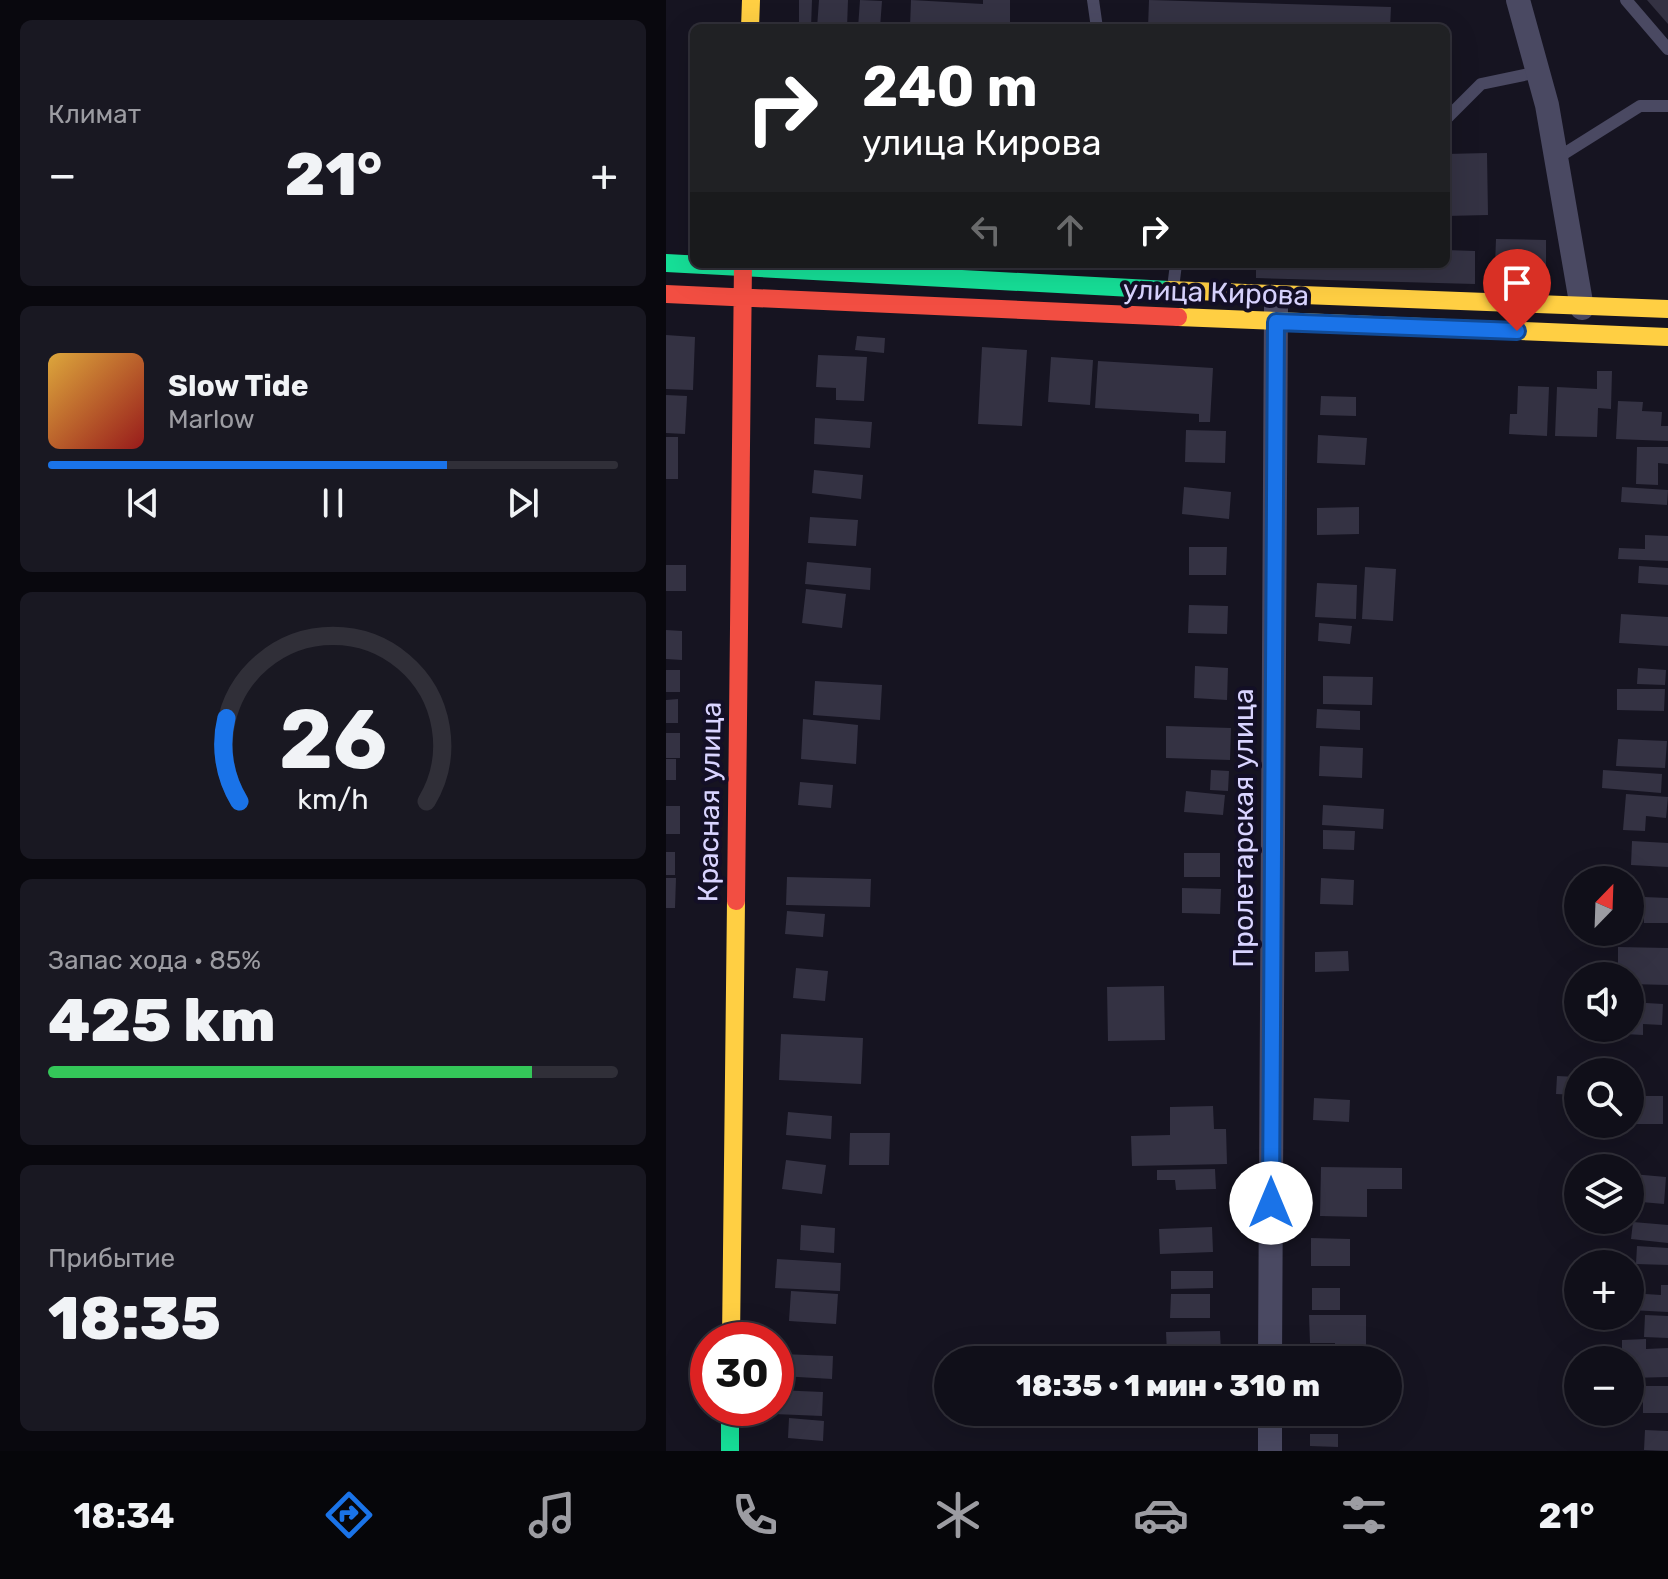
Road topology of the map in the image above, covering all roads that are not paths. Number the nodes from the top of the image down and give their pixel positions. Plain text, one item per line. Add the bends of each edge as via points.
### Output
1 (751, 0) edge
2 (1093, 0) edge
3 (1518, 0) edge
4 (1626, 0) edge
5 (750, 24) edge
6 (1096, 24) edge
7 (1668, 49) edge
8 (1538, 72) junction
9 (1668, 106) edge
10 (1450, 115) edge
11 (1554, 160) junction
12 (666, 263) edge
13 (690, 264) edge
14 (743, 268) edge
15 (799, 268) edge
16 (1176, 268) edge
17 (1173, 288) junction
18 (666, 294) edge
19 (1275, 296) junction
20 (742, 299) junction
21 (1582, 308) junction
22 (1668, 309) edge
23 (1276, 322) junction
24 (1668, 337) edge
25 (731, 1322) edge
26 (1270, 1346) edge
27 (730, 1426) edge
28 (1270, 1426) edge
29 (730, 1451) edge
30 (1270, 1451) edge

1 - 5 street
2 - 6 lane
3 - 8 street
4 - 7 lane
8 - 10 lane via 1481,84
8 - 11 street
9 - 11 lane via 1640,106
11 - 21 street
12 - 13 street, улица Кирова
14 - 20 street, Красная улица
15 - 17 street, улица Кирова
16 - 17 lane
17 - 19 street, улица Кирова
18 - 20 street, улица Кирова
19 - 21 street, улица Кирова
19 - 23 street, Пролетарская улица
20 - 23 street, улица Кирова
20 - 25 street, Красная улица
21 - 22 street, улица Кирова
23 - 24 street, улица Кирова
23 - 26 street, Пролетарская улица
27 - 29 street
28 - 30 street

